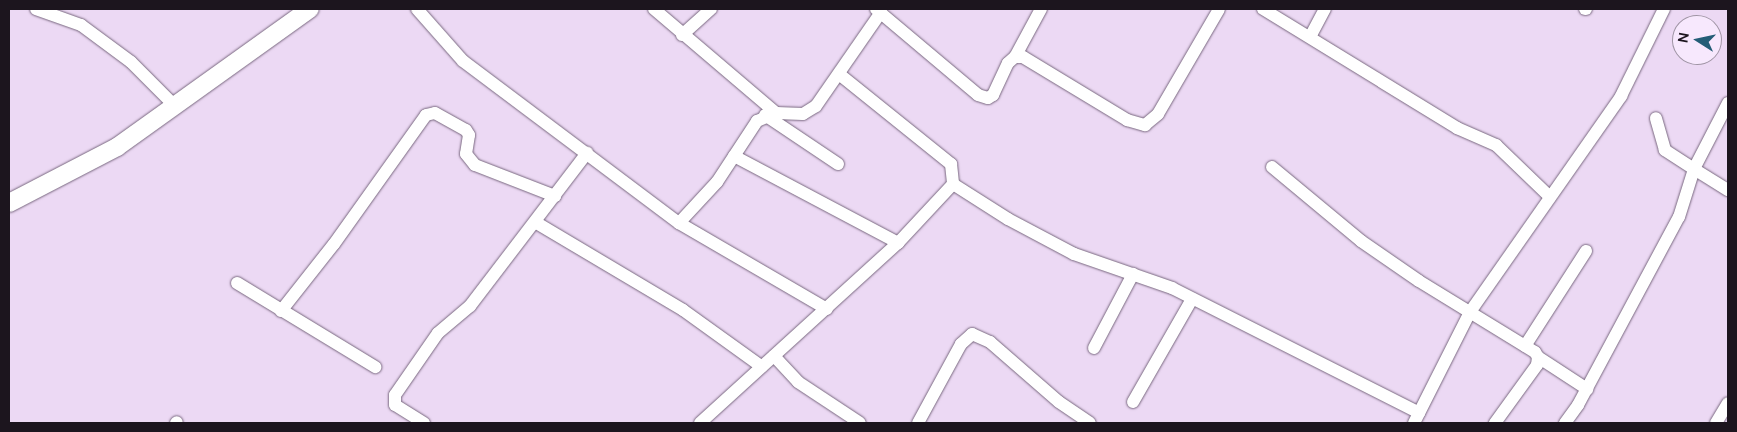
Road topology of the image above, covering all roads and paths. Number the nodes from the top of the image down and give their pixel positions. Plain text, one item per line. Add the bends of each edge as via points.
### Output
1 (36, 9) edge
2 (310, 9) edge
3 (418, 9) edge
4 (654, 9) edge
5 (711, 9) edge
6 (1041, 9) edge
7 (1219, 9) edge
8 (1263, 9) edge
9 (1325, 9) edge
10 (1664, 9) edge
11 (879, 10) edge
12 (682, 35) junction
13 (1310, 37) junction
14 (1015, 57) junction
15 (839, 74) junction
16 (1728, 104) edge
17 (174, 105) junction
18 (771, 114) junction
19 (1656, 118) dead end
20 (1723, 128) edge
21 (587, 152) junction
22 (734, 156) junction
23 (838, 164) dead end
24 (1272, 167) dead end
25 (1694, 169) junction
26 (953, 184) junction
27 (1728, 190) edge
28 (555, 196) junction
29 (1550, 197) junction
30 (9, 203) edge
31 (535, 222) junction
32 (680, 223) junction
33 (898, 243) junction
34 (1586, 252) dead end
35 (1133, 274) junction
36 (237, 283) dead end
37 (1192, 299) junction
38 (827, 309) junction
39 (281, 311) junction
40 (1470, 312) junction
41 (1525, 346) junction
42 (1094, 348) dead end
43 (774, 356) junction
44 (1538, 358) junction
45 (374, 367) dead end
46 (762, 367) junction
47 (1587, 389) junction
48 (1133, 402) dead end
49 (1728, 403) edge
50 (1416, 418) edge
51 (424, 423) edge
52 (700, 423) edge
53 (860, 423) edge
54 (918, 423) edge
55 (1090, 423) edge
56 (1496, 423) edge
57 (1565, 423) edge
58 (1716, 423) edge

1 - 17 street via 81,25 131,62
2 - 17 main road
3 - 21 street via 463,61
4 - 12 street
5 - 12 street
6 - 14 street
7 - 14 street via 1158,114 1145,125 1126,120 1023,57
8 - 13 street
9 - 13 street
10 - 29 street via 1621,96
11 - 14 street via 978,95 988,98 993,95 1008,63
11 - 15 street
12 - 18 street
13 - 29 street via 1457,128 1496,145
15 - 18 street via 816,106 804,114
15 - 26 street via 951,164
16 - 20 street
17 - 30 main road via 117,147
18 - 22 street via 757,122
18 - 23 street
19 - 25 street via 1665,150
20 - 25 street
21 - 28 street
21 - 32 street
22 - 32 street via 717,182
22 - 33 street
24 - 40 street via 1361,241
25 - 27 street
25 - 47 street via 1679,218
26 - 33 street
26 - 35 street via 1008,219 1074,254
28 - 31 street
28 - 39 street via 475,165 466,154 469,135 466,130 435,113 426,115 334,244
29 - 40 street
31 - 46 street via 683,310
31 - 51 street via 470,306 438,333 395,395 395,405
32 - 38 street
33 - 38 street
34 - 41 street
35 - 37 street
35 - 42 street
36 - 39 street
37 - 48 street
37 - 50 street
38 - 43 street
39 - 45 street
40 - 41 street
40 - 50 street
41 - 44 street
43 - 46 street
43 - 53 street via 798,382
44 - 47 street
44 - 56 street
46 - 52 street
47 - 57 street
49 - 58 street
54 - 55 street via 961,344 972,334 990,342 1059,402

